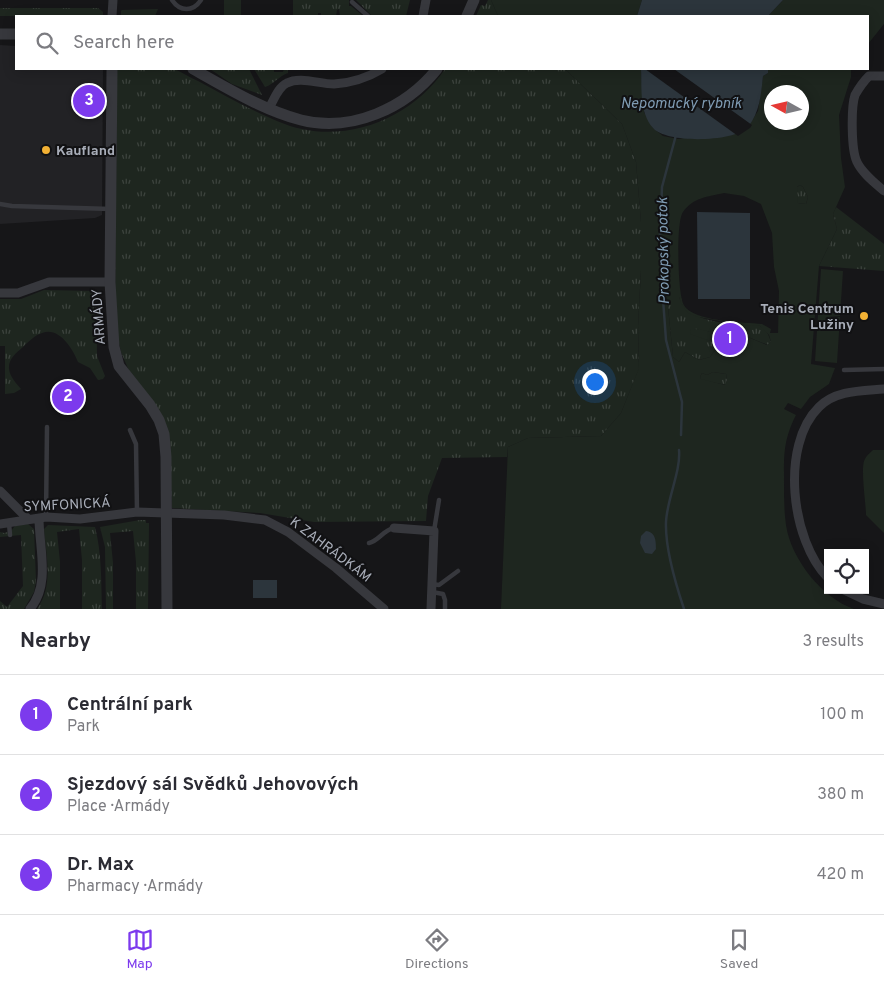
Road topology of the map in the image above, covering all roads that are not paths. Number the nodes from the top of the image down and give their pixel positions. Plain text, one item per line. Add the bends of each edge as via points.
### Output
1 (113, 0) edge
2 (172, 0) edge
3 (201, 0) edge
4 (426, 0) edge
5 (474, 0) edge
6 (352, 2) dead end
7 (112, 15) edge
8 (367, 15) edge
9 (423, 15) edge
10 (467, 15) edge
11 (0, 34) edge
12 (15, 34) edge
13 (112, 70) edge
14 (195, 70) edge
15 (380, 70) edge
16 (436, 70) edge
17 (884, 76) edge
18 (269, 108) junction
19 (884, 190) edge
20 (0, 204) edge
21 (111, 209) junction
22 (110, 282) junction
23 (0, 293) edge
24 (884, 369) edge
25 (844, 370) dead end
26 (884, 389) edge
27 (47, 427) dead end
28 (130, 430) dead end
29 (0, 491) edge
30 (438, 500) dead end
31 (136, 512) junction
32 (167, 513) junction
33 (42, 517) junction
34 (28, 518) junction
35 (4, 523) edge
36 (394, 528) joint
37 (434, 531) junction
38 (10, 534) dead end
39 (369, 543) dead end
40 (458, 571) dead end
41 (824, 573) edge
42 (432, 588) junction
43 (852, 594) edge
44 (884, 604) edge
45 (30, 609) edge
46 (166, 609) edge
47 (384, 609) edge
48 (431, 609) edge
49 (445, 609) edge

1 - 7 street
2 - 3 lane via 185,9 196,6
4 - 9 street
5 - 10 street
6 - 8 lane
11 - 12 street
13 - 21 street, ARMÁDY
14 - 18 street
15 - 18 street via 367,77 339,83 287,82
16 - 18 street via 403,101 369,117 314,122
17 - 19 street via 869,76 861,85 854,98 852,134 858,163
20 - 21 lane
21 - 22 street, ARMÁDY
22 - 23 street via 49,282 18,293
22 - 32 street, ARMÁDY via 112,335 119,366 150,405 164,434
24 - 25 lane
26 - 41 street via 854,391 824,402 801,436 795,470 798,518 809,552
27 - 33 lane
28 - 31 lane via 136,444
29 - 34 street
30 - 37 lane
31 - 32 street, SYMFONICKÁ
31 - 33 street, SYMFONICKÁ via 80,519
32 - 46 street, ARMÁDY
32 - 47 street, K ZAHRÁDKÁM via 265,520 288,532
33 - 34 street, SYMFONICKÁ
33 - 45 street via 42,587
34 - 35 street, SYMFONICKÁ
35 - 38 lane
36 - 37 street
36 - 39 lane
37 - 42 street
40 - 42 lane
42 - 48 street
42 - 49 lane via 443,594
43 - 44 street

